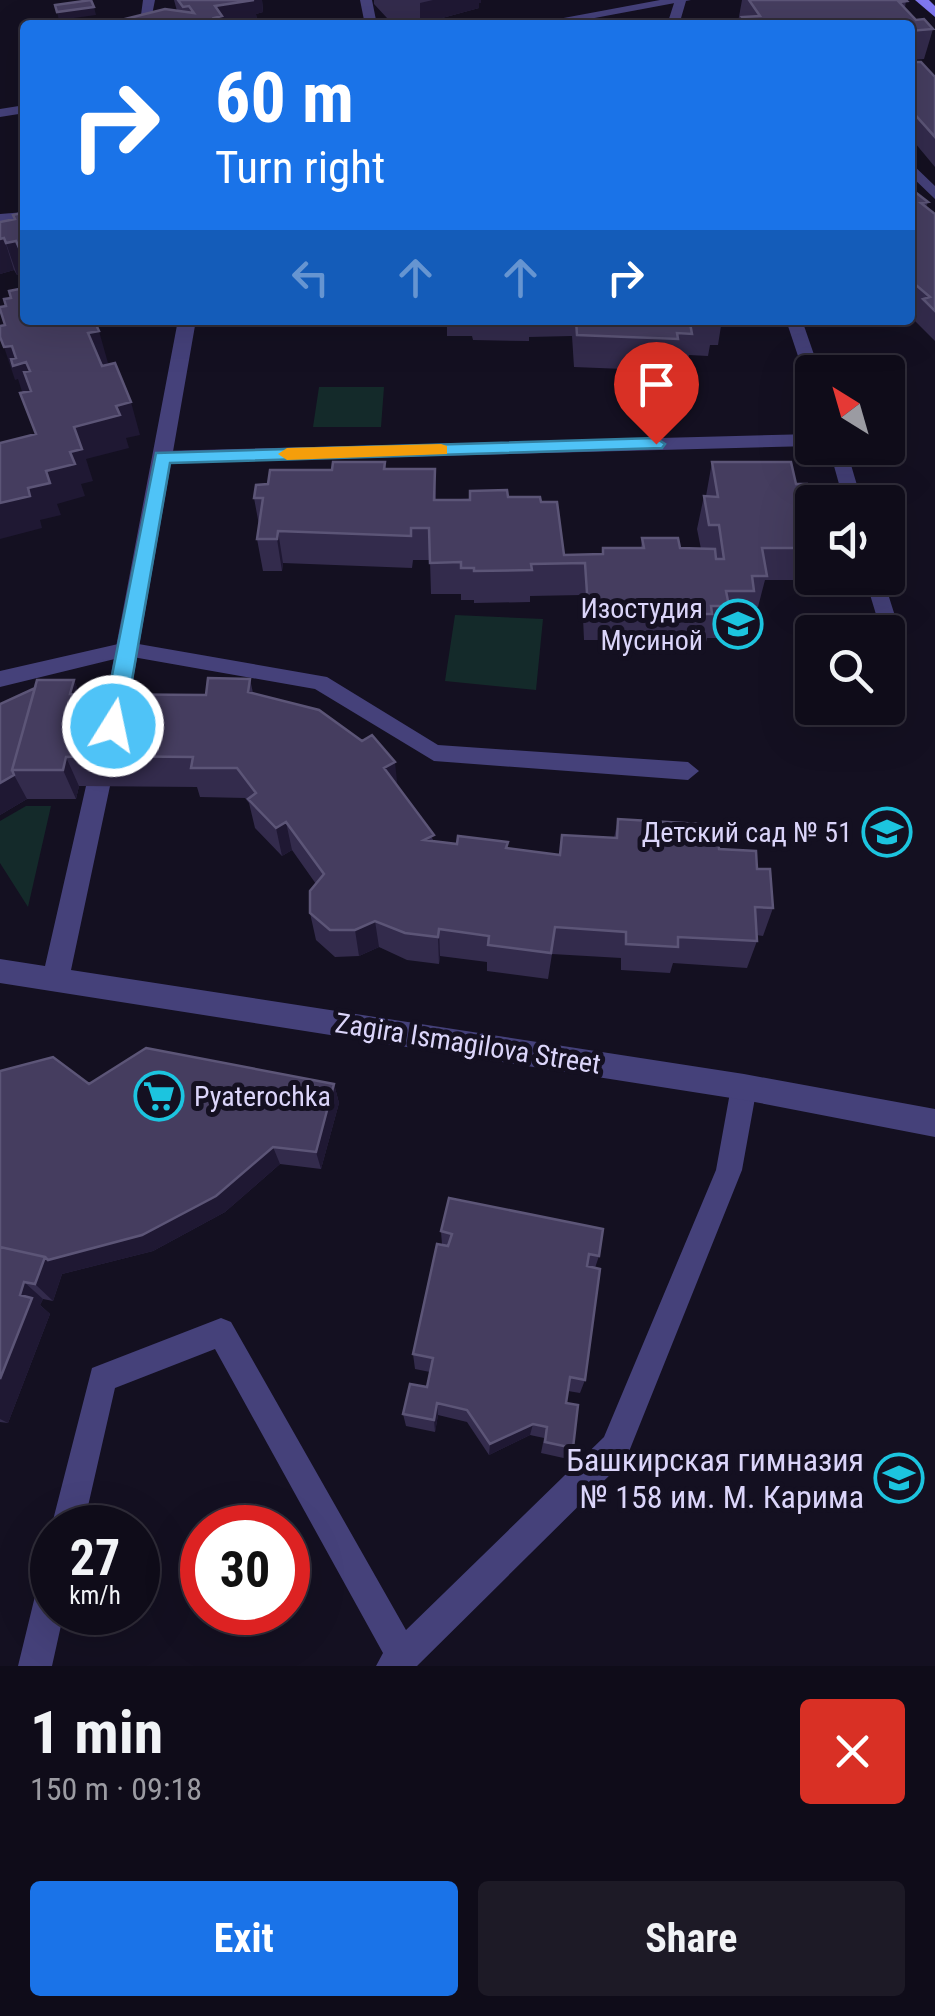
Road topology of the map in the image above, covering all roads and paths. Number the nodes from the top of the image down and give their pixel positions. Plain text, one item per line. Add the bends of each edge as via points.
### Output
1 (149, 0) edge
2 (682, 0) edge
3 (922, 0) edge
4 (636, 4) edge
5 (935, 13) edge
6 (132, 20) edge
7 (558, 20) edge
8 (915, 172) edge
9 (935, 195) edge
10 (186, 325) edge
11 (796, 325) edge
12 (806, 355) edge
13 (795, 440) edge
14 (162, 458) junction
15 (127, 648) junction
16 (0, 679) edge
17 (113, 726) edge
18 (688, 771) dead end
19 (98, 786) edge
20 (0, 971) edge
21 (56, 978) junction
22 (744, 1087) junction
23 (935, 1123) edge
24 (72, 1505) edge
25 (42, 1635) edge
26 (399, 1662) edge
27 (35, 1666) edge

1 - 6 lane via 146,17
2 - 4 street
3 - 5 street
4 - 7 street
8 - 9 lane
10 - 14 street
11 - 12 lane
13 - 14 lane
14 - 15 street
15 - 16 lane
15 - 17 street
15 - 18 lane via 320,682 434,752
19 - 21 street
20 - 21 street, Zagira Ismagilova Street
21 - 22 street, Zagira Ismagilova Street
22 - 23 street, Zagira Ismagilova Street
22 - 26 lane via 729,1170 616,1448
24 - 26 lane via 102,1378 221,1332
25 - 27 lane

